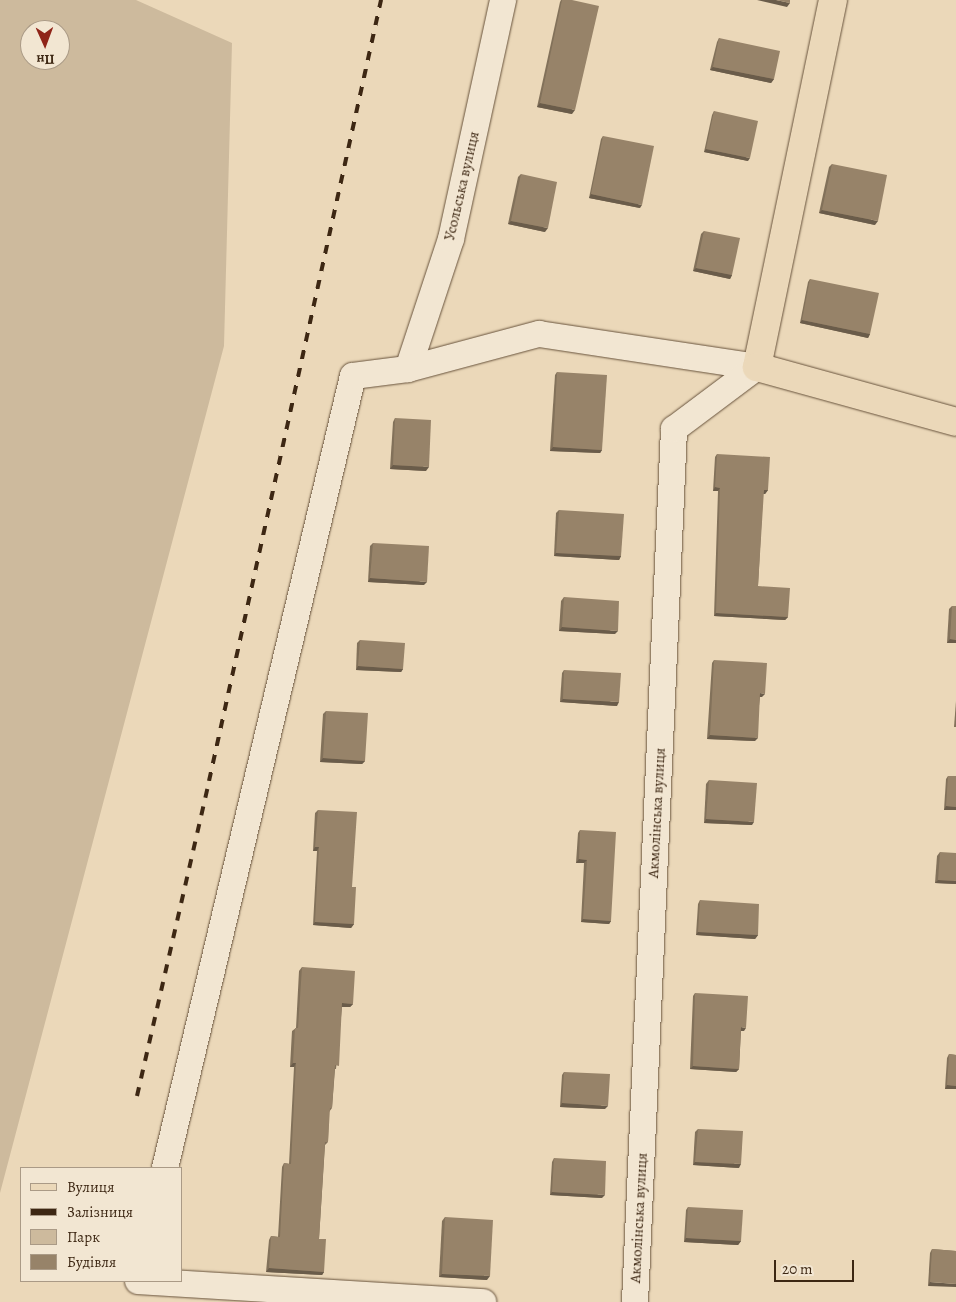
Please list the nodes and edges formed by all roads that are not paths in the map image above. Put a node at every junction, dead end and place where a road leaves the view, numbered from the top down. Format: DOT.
graph roads {
  1 [pos="503,0"];
  2 [pos="833,0"];
  3 [pos="758,367"];
  4 [pos="408,369"];
  5 [pos="956,422"];
  6 [pos="165,1167"];
  7 [pos="154,1282"];
  8 [pos="484,1302"];
  9 [pos="635,1302"];
  1 -- 4 [label="street, Усольська вулиця"];
  2 -- 3 [label="main road"];
  3 -- 4 [label="street"];
  3 -- 5 [label="main road"];
  3 -- 9 [label="street, Акмолiнська вулиця"];
  4 -- 6 [label="street"];
  7 -- 8 [label="street"];
}
